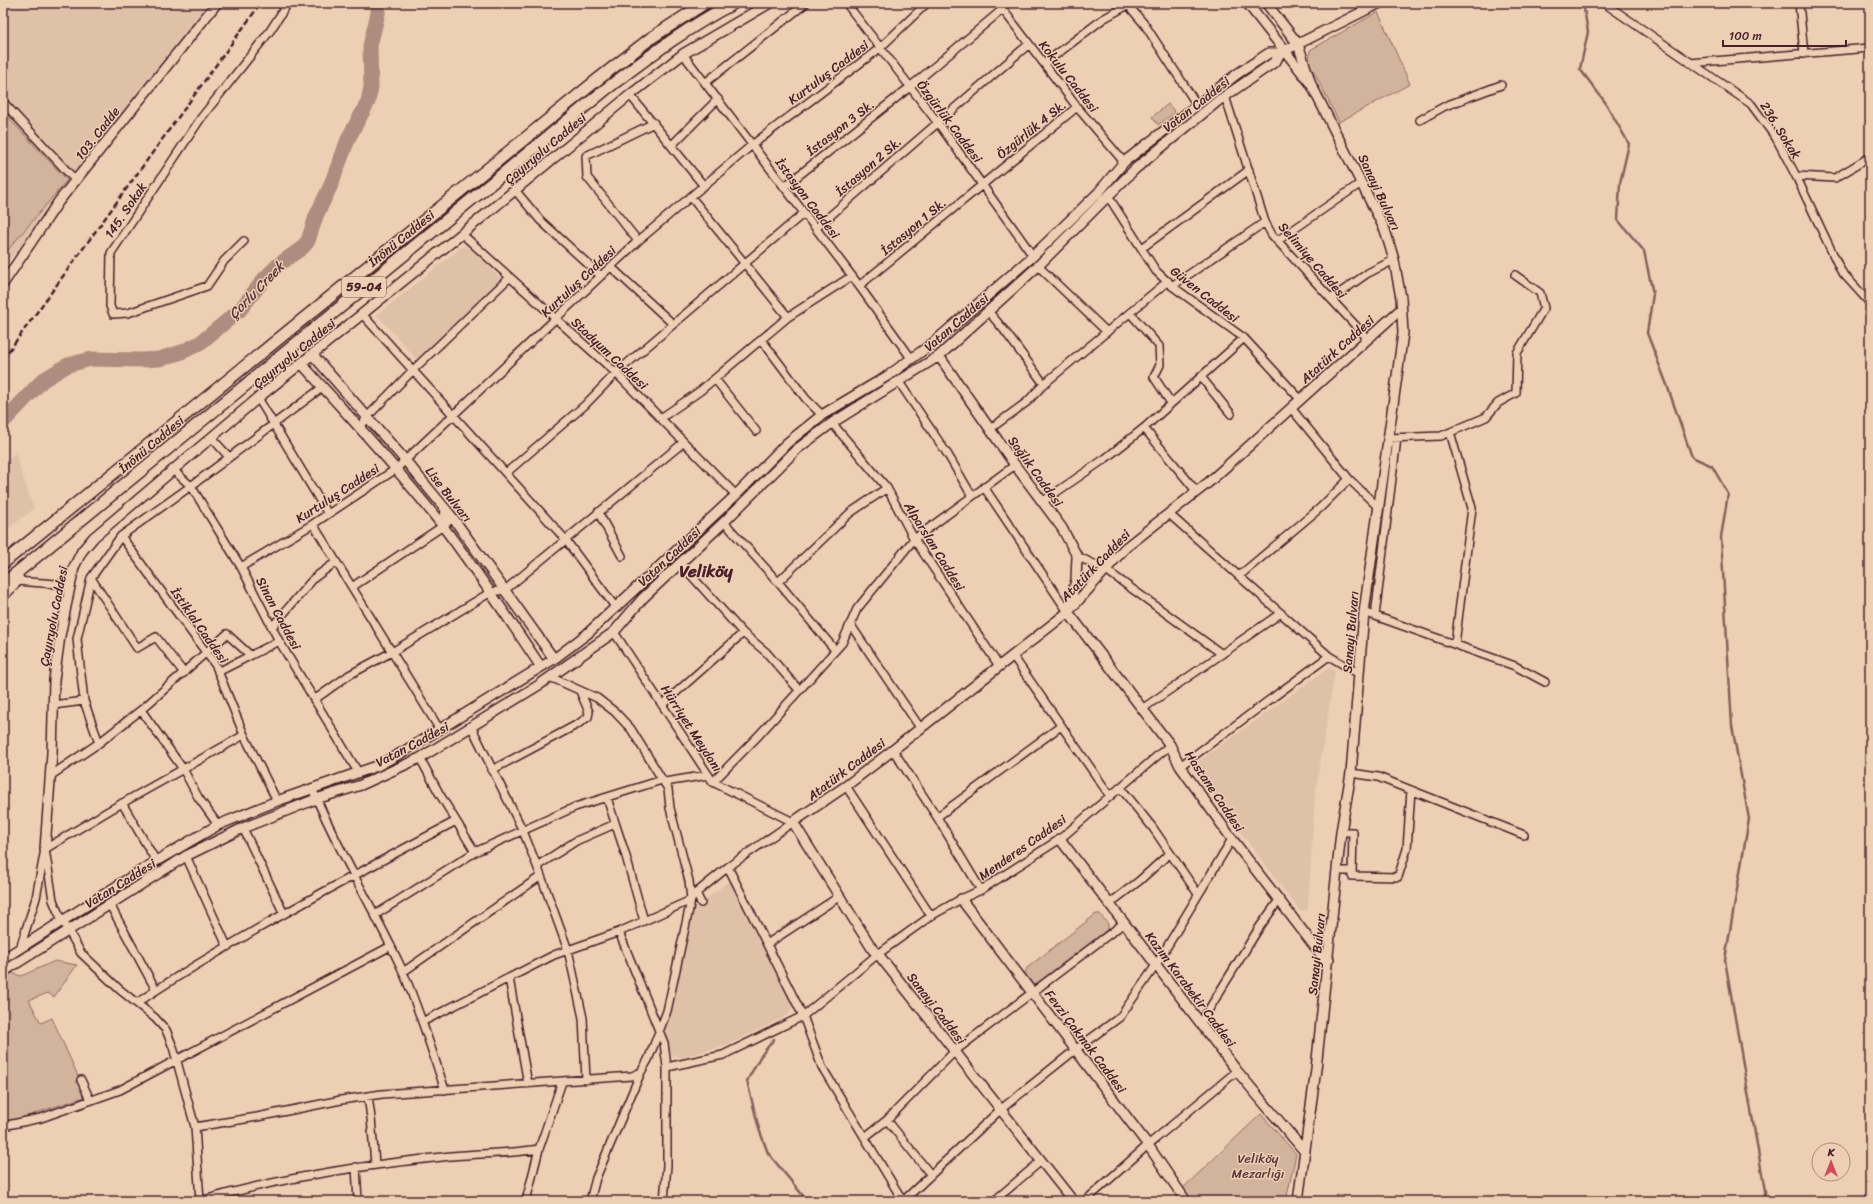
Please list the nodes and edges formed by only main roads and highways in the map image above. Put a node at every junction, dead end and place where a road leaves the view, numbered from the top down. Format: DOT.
graph roads {
  1 [pos="705,3"];
  2 [pos="734,3"];
  3 [pos="42,532"];
  4 [pos="44,550"];
  5 [pos="3,556"];
  6 [pos="3,564"];
  7 [pos="3,584"];
  8 [pos="3,595"];
  1 -- 3 [label="main road, 59-04"];
  2 -- 4 [label="main road, İnönü Caddesi / 59-04"];
  3 -- 5 [label="main road"];
  3 -- 6 [label="main road, 59-04"];
  4 -- 7 [label="main road, İnönü Caddesi / 59-04"];
  4 -- 8 [label="main road"];
}
